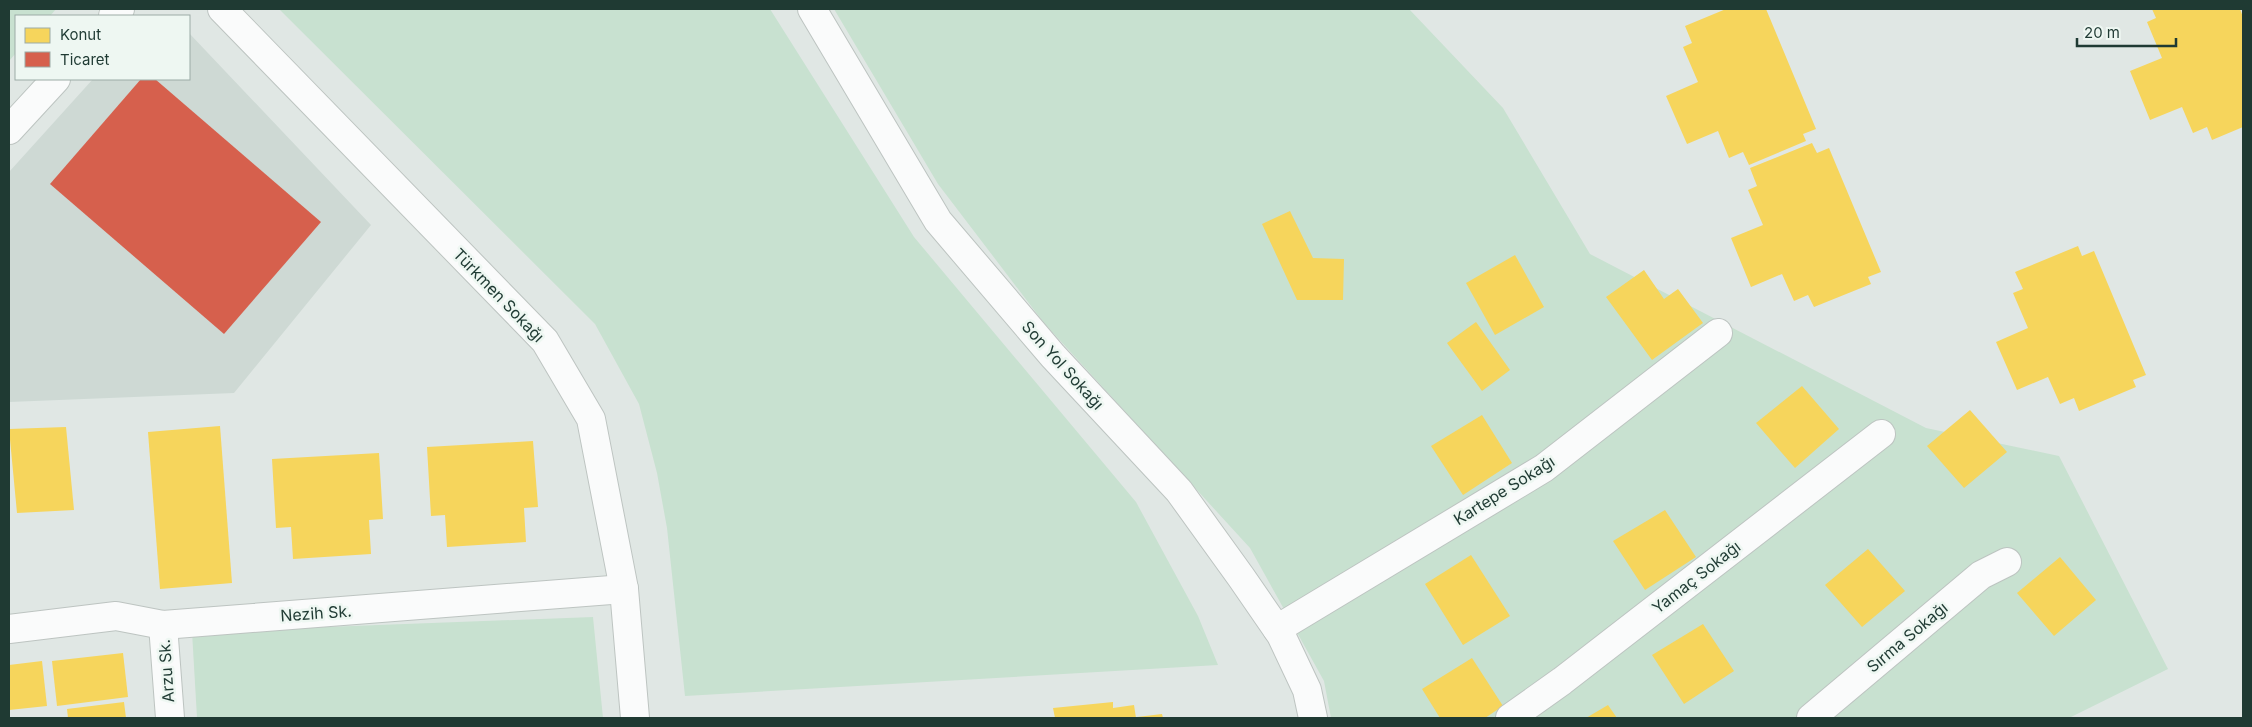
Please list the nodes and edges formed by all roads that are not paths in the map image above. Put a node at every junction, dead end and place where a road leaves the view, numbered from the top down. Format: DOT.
graph roads {
  1 [pos="222,9"];
  2 [pos="812,9"];
  3 [pos="55,80"];
  4 [pos="9,130"];
  5 [pos="1718,332"];
  6 [pos="1881,434"];
  7 [pos="2007,562"];
  8 [pos="624,589"];
  9 [pos="163,625"];
  10 [pos="1277,628"];
  11 [pos="9,629"];
  12 [pos="170,718"];
  13 [pos="634,718"];
  14 [pos="1313,718"];
  15 [pos="1510,718"];
  16 [pos="1811,718"];
  1 -- 8 [label="street, Türkmen Sokağı"];
  2 -- 10 [label="street, Son Yol Sokağı"];
  3 -- 4 [label="street"];
  5 -- 10 [label="street, Kartepe Sokağı"];
  6 -- 15 [label="street, Yamaç Sokağı"];
  7 -- 16 [label="street, Sırma Sokağı"];
  8 -- 9 [label="street, Nezih Sk."];
  8 -- 13 [label="street, Türkmen Sokağı"];
  9 -- 11 [label="street, Nezih Sk."];
  9 -- 12 [label="street, Arzu Sk."];
  10 -- 14 [label="street, Son Yol Sokağı"];
}
